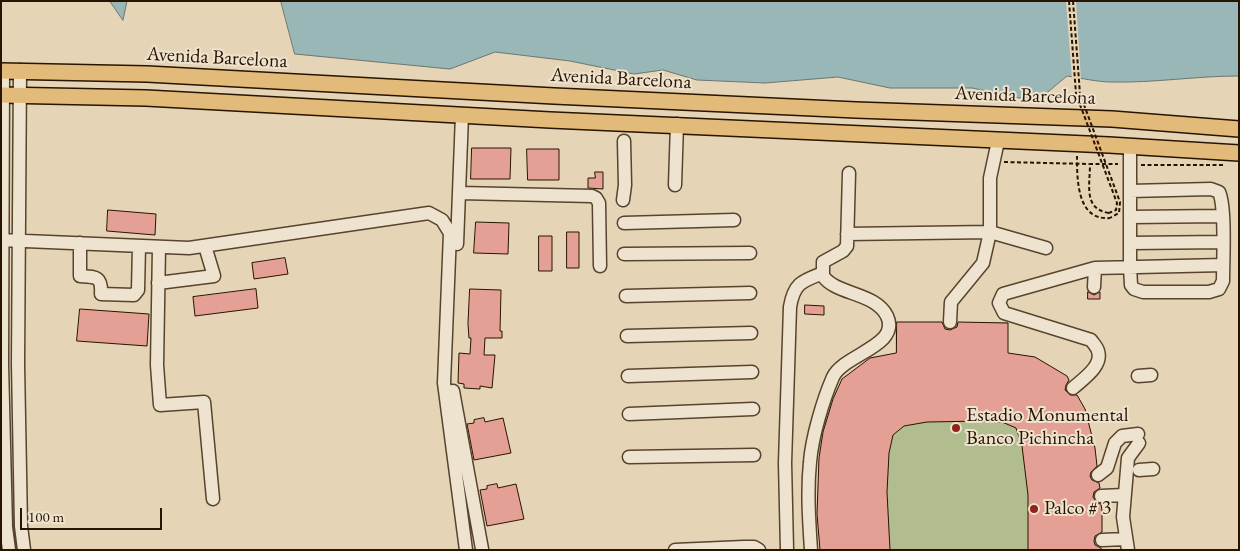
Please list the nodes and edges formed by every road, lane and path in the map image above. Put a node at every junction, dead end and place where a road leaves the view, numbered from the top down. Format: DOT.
graph roads {
  1 [pos="1069,1"];
  2 [pos="1073,1"];
  3 [pos="2,70"];
  4 [pos="20,70"];
  5 [pos="2,95"];
  6 [pos="21,95"];
  7 [pos="554,96"];
  8 [pos="582,97"];
  9 [pos="833,109"];
  10 [pos="856,110"];
  11 [pos="979,114"];
  12 [pos="462,115"];
  13 [pos="1000,115"];
  14 [pos="550,120"];
  15 [pos="1112,120"];
  16 [pos="579,121"];
  17 [pos="1145,122"];
  18 [pos="677,124"];
  19 [pos="1239,129"];
  20 [pos="832,132"];
  21 [pos="852,134"];
  22 [pos="974,139"];
  23 [pos="624,141"];
  24 [pos="998,141"];
  25 [pos="1110,145"];
  26 [pos="1136,147"];
  27 [pos="1237,155"];
  28 [pos="1077,156"];
  29 [pos="1001,162"];
  30 [pos="1077,164"];
  31 [pos="1090,164"];
  32 [pos="1130,164"];
  33 [pos="849,173"];
  34 [pos="675,185"];
  35 [pos="1130,191"];
  36 [pos="460,193"];
  37 [pos="623,200"];
  38 [pos="1222,216"];
  39 [pos="1130,217"];
  40 [pos="734,220"];
  41 [pos="624,223"];
  42 [pos="990,232"];
  43 [pos="848,234"];
  44 [pos="2,240"];
  45 [pos="18,241"];
  46 [pos="1223,242"];
  47 [pos="80,243"];
  48 [pos="1130,243"];
  49 [pos="139,246"];
  50 [pos="205,246"];
  51 [pos="159,247"];
  52 [pos="1046,248"];
  53 [pos="750,253"];
  54 [pos="624,254"];
  55 [pos="1223,265"];
  56 [pos="600,266"];
  57 [pos="1130,266"];
  58 [pos="1094,268"];
  59 [pos="823,273"];
  60 [pos="158,283"];
  61 [pos="1094,287"];
  62 [pos="750,293"];
  63 [pos="626,296"];
  64 [pos="950,322"];
  65 [pos="751,333"];
  66 [pos="627,336"];
  67 [pos="752,372"];
  68 [pos="628,376"];
  69 [pos="1073,388"];
  70 [pos="753,409"];
  71 [pos="629,414"];
  72 [pos="754,455"];
  73 [pos="629,457"];
  74 [pos="1153,469"];
  75 [pos="1139,470"];
  76 [pos="1098,475"];
  77 [pos="1124,495"];
  78 [pos="1101,496"];
  79 [pos="212,499"];
  80 [pos="1102,540"];
  81 [pos="1127,544"];
  82 [pos="482,549"];
  83 [pos="8,550"];
  84 [pos="24,550"];
  85 [pos="466,550"];
  86 [pos="675,550"];
  87 [pos="760,550"];
  88 [pos="787,550"];
  89 [pos="811,550"];
  1 -- 31 [label="path, bridge"];
  2 -- 30 [label="path, bridge"];
  3 -- 4 [label="main road, Avenida Barcelona"];
  3 -- 5 [label="street"];
  4 -- 6 [label="street"];
  4 -- 7 [label="main road, Avenida Barcelona"];
  5 -- 6 [label="main road"];
  5 -- 44 [label="street"];
  6 -- 12 [label="main road"];
  6 -- 45 [label="street"];
  7 -- 8 [label="main road, Avenida Barcelona"];
  7 -- 14 [label="main road"];
  8 -- 9 [label="main road, Avenida Barcelona"];
  8 -- 16 [label="main road"];
  9 -- 10 [label="main road, Avenida Barcelona"];
  9 -- 20 [label="main road"];
  10 -- 11 [label="main road, Avenida Barcelona"];
  10 -- 21 [label="main road"];
  11 -- 13 [label="main road, Avenida Barcelona"];
  11 -- 22 [label="main road"];
  12 -- 14 [label="main road"];
  12 -- 36 [label="street"];
  13 -- 15 [label="main road, Avenida Barcelona"];
  13 -- 24 [label="main road"];
  14 -- 16 [label="main road"];
  15 -- 17 [label="main road, Avenida Barcelona"];
  15 -- 25 [label="main road"];
  16 -- 18 [label="main road"];
  17 -- 19 [label="main road, Avenida Barcelona"];
  17 -- 26 [label="main road"];
  18 -- 20 [label="main road"];
  18 -- 34 [label="street"];
  20 -- 21 [label="main road"];
  21 -- 22 [label="main road"];
  22 -- 24 [label="main road"];
  23 -- 37 [label="street"];
  24 -- 25 [label="main road"];
  24 -- 42 [label="street"];
  25 -- 26 [label="main road"];
  26 -- 27 [label="main road"];
  26 -- 32 [label="street"];
  27 -- 32 [label="path"];
  28 -- 30 [label="path"];
  29 -- 30 [label="path"];
  30 -- 31 [label="path"];
  31 -- 32 [label="path"];
  32 -- 35 [label="street"];
  33 -- 43 [label="street"];
  35 -- 38 [label="street"];
  35 -- 39 [label="street"];
  36 -- 56 [label="street"];
  36 -- 82 [label="street"];
  38 -- 39 [label="street"];
  38 -- 46 [label="street"];
  39 -- 48 [label="street"];
  40 -- 41 [label="street"];
  42 -- 43 [label="street"];
  42 -- 52 [label="street"];
  42 -- 64 [label="street"];
  43 -- 59 [label="street"];
  44 -- 45 [label="street"];
  44 -- 83 [label="street"];
  45 -- 47 [label="street"];
  45 -- 84 [label="street"];
  46 -- 48 [label="street"];
  46 -- 55 [label="street"];
  47 -- 49 [label="street"];
  47 -- 49 [label="street"];
  48 -- 57 [label="street"];
  49 -- 51 [label="street"];
  50 -- 51 [label="street"];
  50 -- 60 [label="street"];
  50 -- 85 [label="street"];
  51 -- 60 [label="street"];
  53 -- 54 [label="street"];
  55 -- 57 [label="street"];
  55 -- 57 [label="street"];
  57 -- 58 [label="street"];
  58 -- 61 [label="street"];
  58 -- 69 [label="street"];
  59 -- 88 [label="street"];
  59 -- 89 [label="street"];
  60 -- 79 [label="street"];
  62 -- 63 [label="street"];
  65 -- 66 [label="street"];
  67 -- 68 [label="street"];
  70 -- 71 [label="street"];
  72 -- 73 [label="street"];
  74 -- 75 [label="street"];
  76 -- 77 [label="street"];
  77 -- 78 [label="street"];
  77 -- 81 [label="street"];
  80 -- 81 [label="street"];
  86 -- 87 [label="street"];
}
